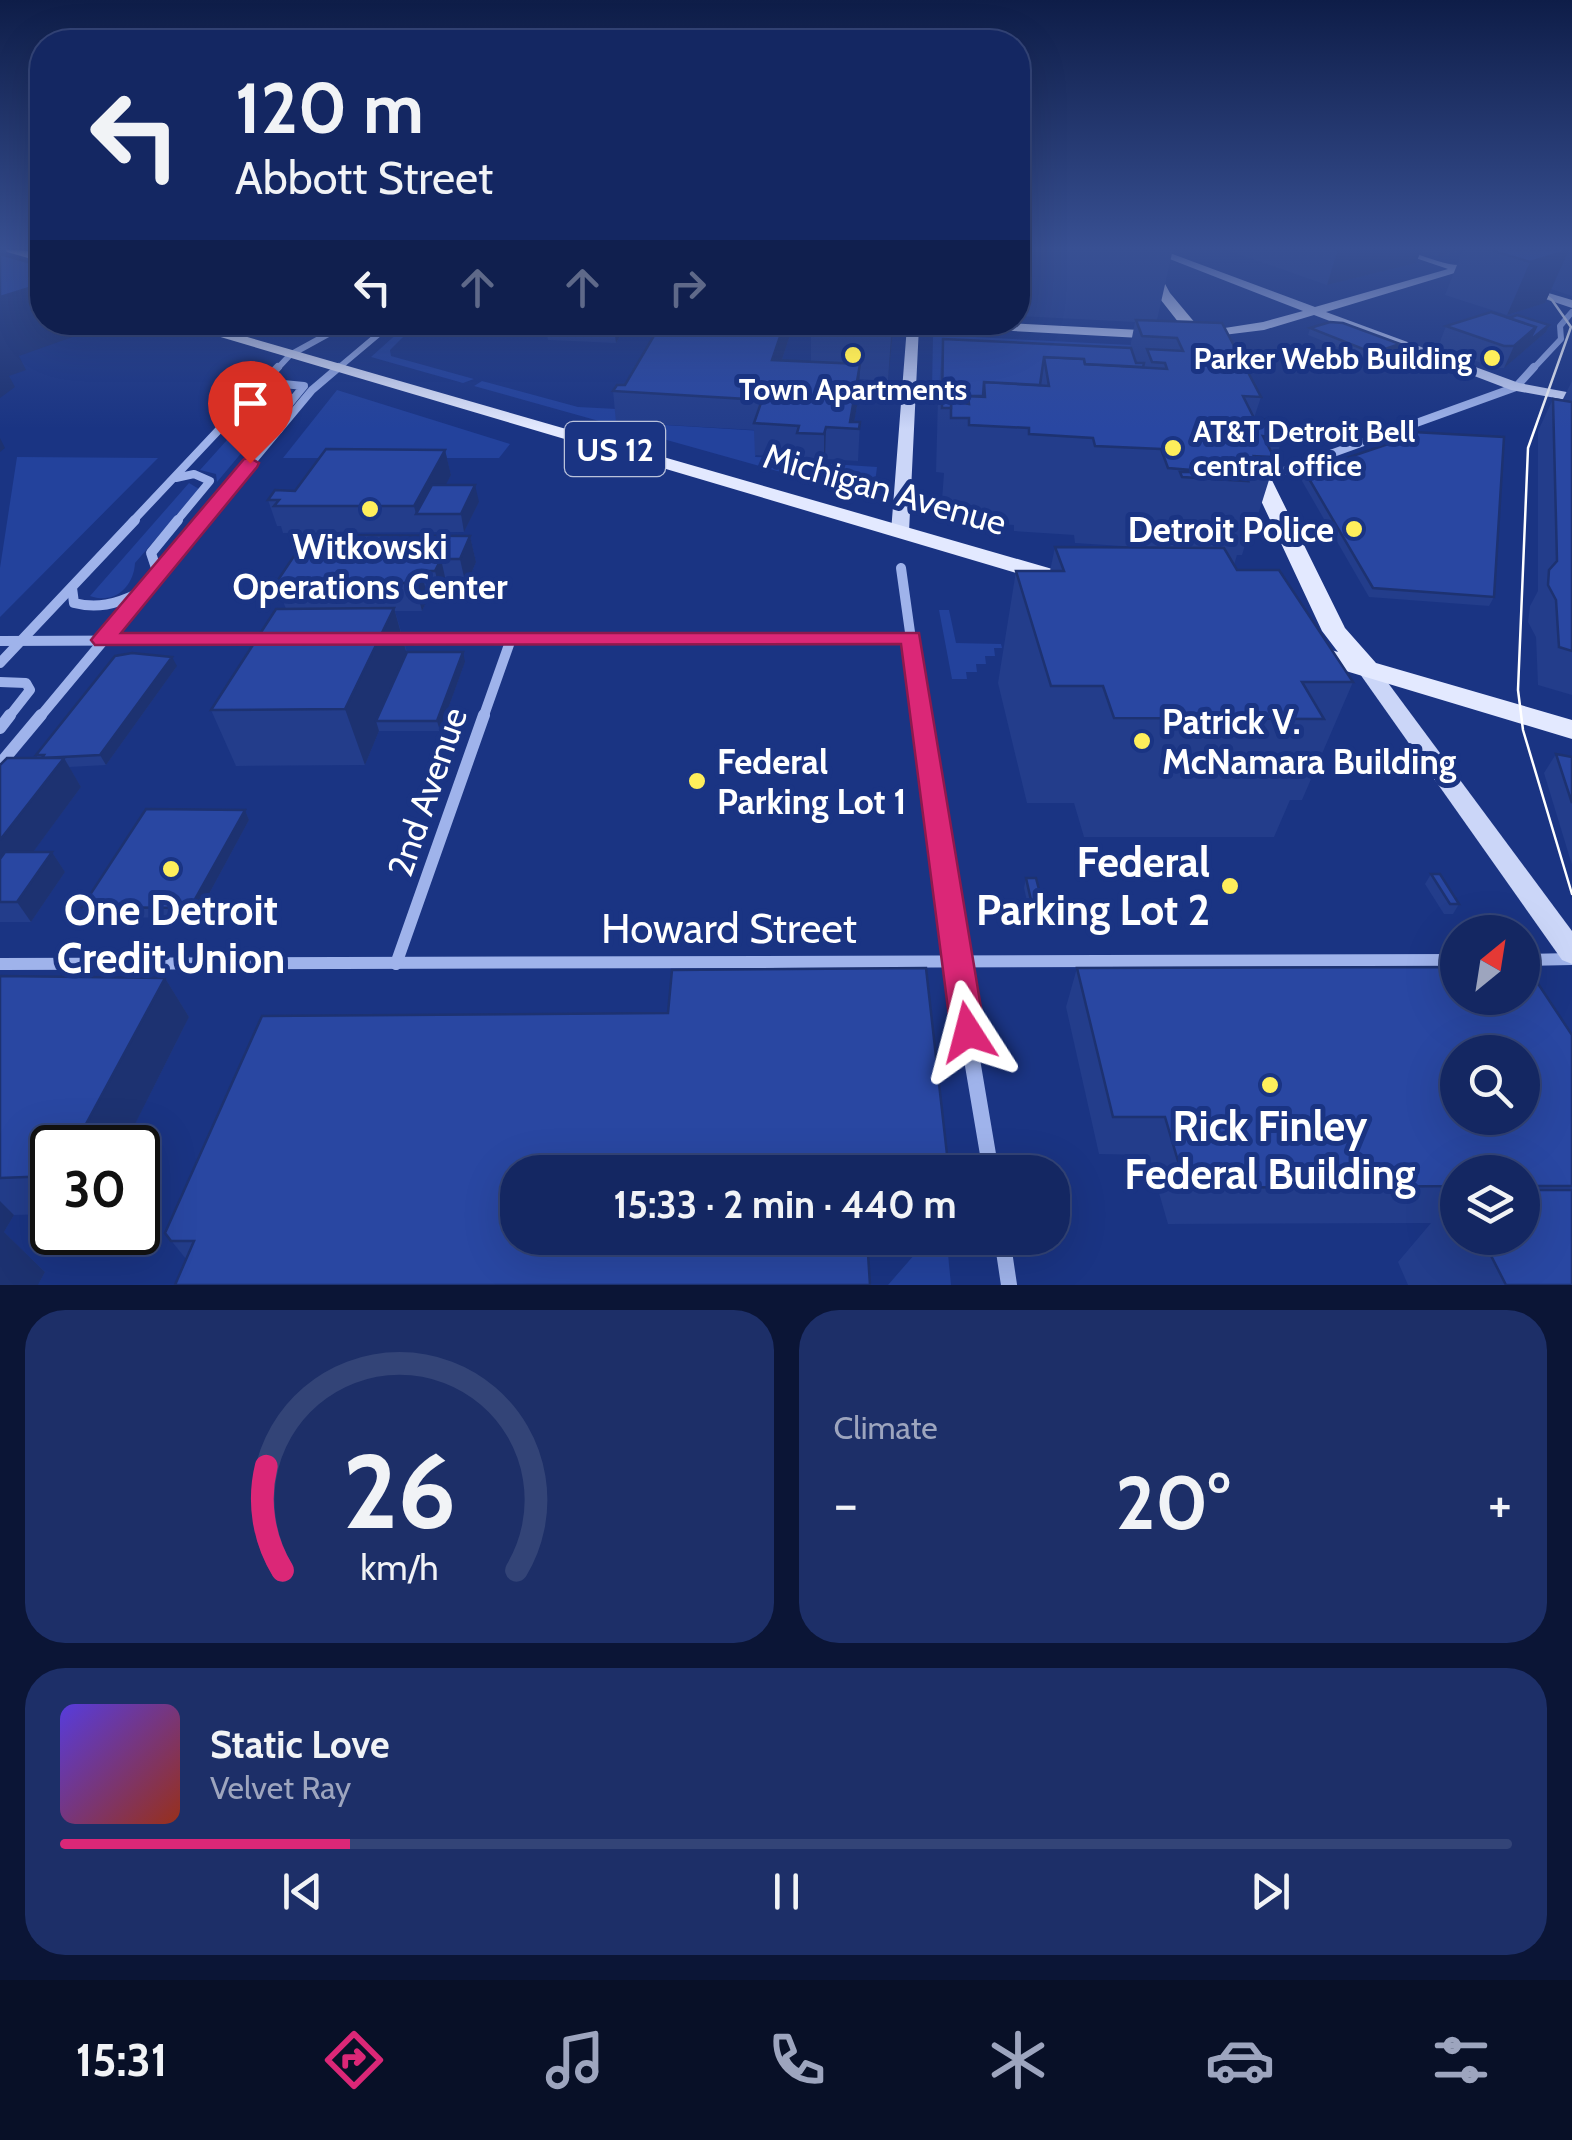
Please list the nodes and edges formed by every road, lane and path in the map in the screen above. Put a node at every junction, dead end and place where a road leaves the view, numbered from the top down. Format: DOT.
graph roads {
  1 [pos="1176,309"];
  2 [pos="1309,309"];
  3 [pos="1316,309"];
  4 [pos="1312,310"];
  5 [pos="1572,312"];
  6 [pos="1030,328"];
  7 [pos="221,335"];
  8 [pos="326,335"];
  9 [pos="378,335"];
  10 [pos="912,335"];
  11 [pos="1198,336"];
  12 [pos="290,355"];
  13 [pos="338,369"];
  14 [pos="1212,374"];
  15 [pos="1516,386"];
  16 [pos="252,396"];
  17 [pos="1572,397"];
  18 [pos="279,429"];
  19 [pos="1243,440"];
  20 [pos="1260,479"];
  21 [pos="172,480"];
  22 [pos="900,532"];
  23 [pos="901,568"];
  24 [pos="158,574"];
  25 [pos="72,586"];
  26 [pos="1083,586"];
  27 [pos="146,588"];
  28 [pos="912,638"];
  29 [pos="383,639"];
  30 [pos="511,639"];
  31 [pos="103,640"];
  32 [pos="274,640"];
  33 [pos="1273,640"];
  34 [pos="0,641"];
  35 [pos="20,641"];
  36 [pos="0,663"];
  37 [pos="1367,669"];
  38 [pos="0,682"];
  39 [pos="0,728"];
  40 [pos="1572,730"];
  41 [pos="0,764"];
  42 [pos="1572,956"];
  43 [pos="1540,959"];
  44 [pos="1440,961"];
  45 [pos="956,962"];
  46 [pos="0,964"];
  47 [pos="396,964"];
  48 [pos="988,1155"];
  49 [pos="1005,1255"];
  50 [pos="1009,1285"];
  1 -- 11 [label="main road"];
  2 -- 4 [label="street"];
  3 -- 4 [label="street"];
  4 -- 11 [label="street"];
  4 -- 15 [label="street"];
  5 -- 15 [label="street"];
  6 -- 11 [label="street"];
  7 -- 12 [label="main road, Michigan Avenue / US 12"];
  8 -- 12 [label="street"];
  9 -- 13 [label="street"];
  10 -- 22 [label="street"];
  11 -- 14 [label="main road"];
  12 -- 13 [label="main road, Michigan Avenue / US 12"];
  12 -- 16 [label="street"];
  13 -- 18 [label="street"];
  13 -- 22 [label="main road, Michigan Avenue / US 12"];
  15 -- 17 [label="street"];
  15 -- 20 [label="street"];
  16 -- 18 [label="street"];
  16 -- 21 [label="street"];
  18 -- 24 [label="street"];
  19 -- 20 [label="main road"];
  20 -- 37 [label="main road"];
  21 -- 24 [label="street"];
  21 -- 25 [label="street"];
  22 -- 26 [label="main road, Michigan Avenue / US 12"];
  23 -- 28 [label="street"];
  24 -- 27 [label="street"];
  25 -- 27 [label="street"];
  25 -- 35 [label="street"];
  27 -- 31 [label="street"];
  28 -- 30 [label="street"];
  28 -- 45 [label="street"];
  29 -- 30 [label="street"];
  30 -- 47 [label="street, 2nd Avenue"];
  31 -- 32 [label="street"];
  31 -- 35 [label="street"];
  31 -- 41 [label="street"];
  33 -- 37 [label="main road"];
  34 -- 35 [label="street"];
  35 -- 36 [label="street"];
  37 -- 40 [label="main road"];
  37 -- 42 [label="street"];
  38 -- 39 [label="street"];
  42 -- 43 [label="street"];
  44 -- 45 [label="street, Howard Street"];
  45 -- 47 [label="street, Howard Street"];
  45 -- 48 [label="street"];
  46 -- 47 [label="street, Howard Street"];
  49 -- 50 [label="street"];
}
